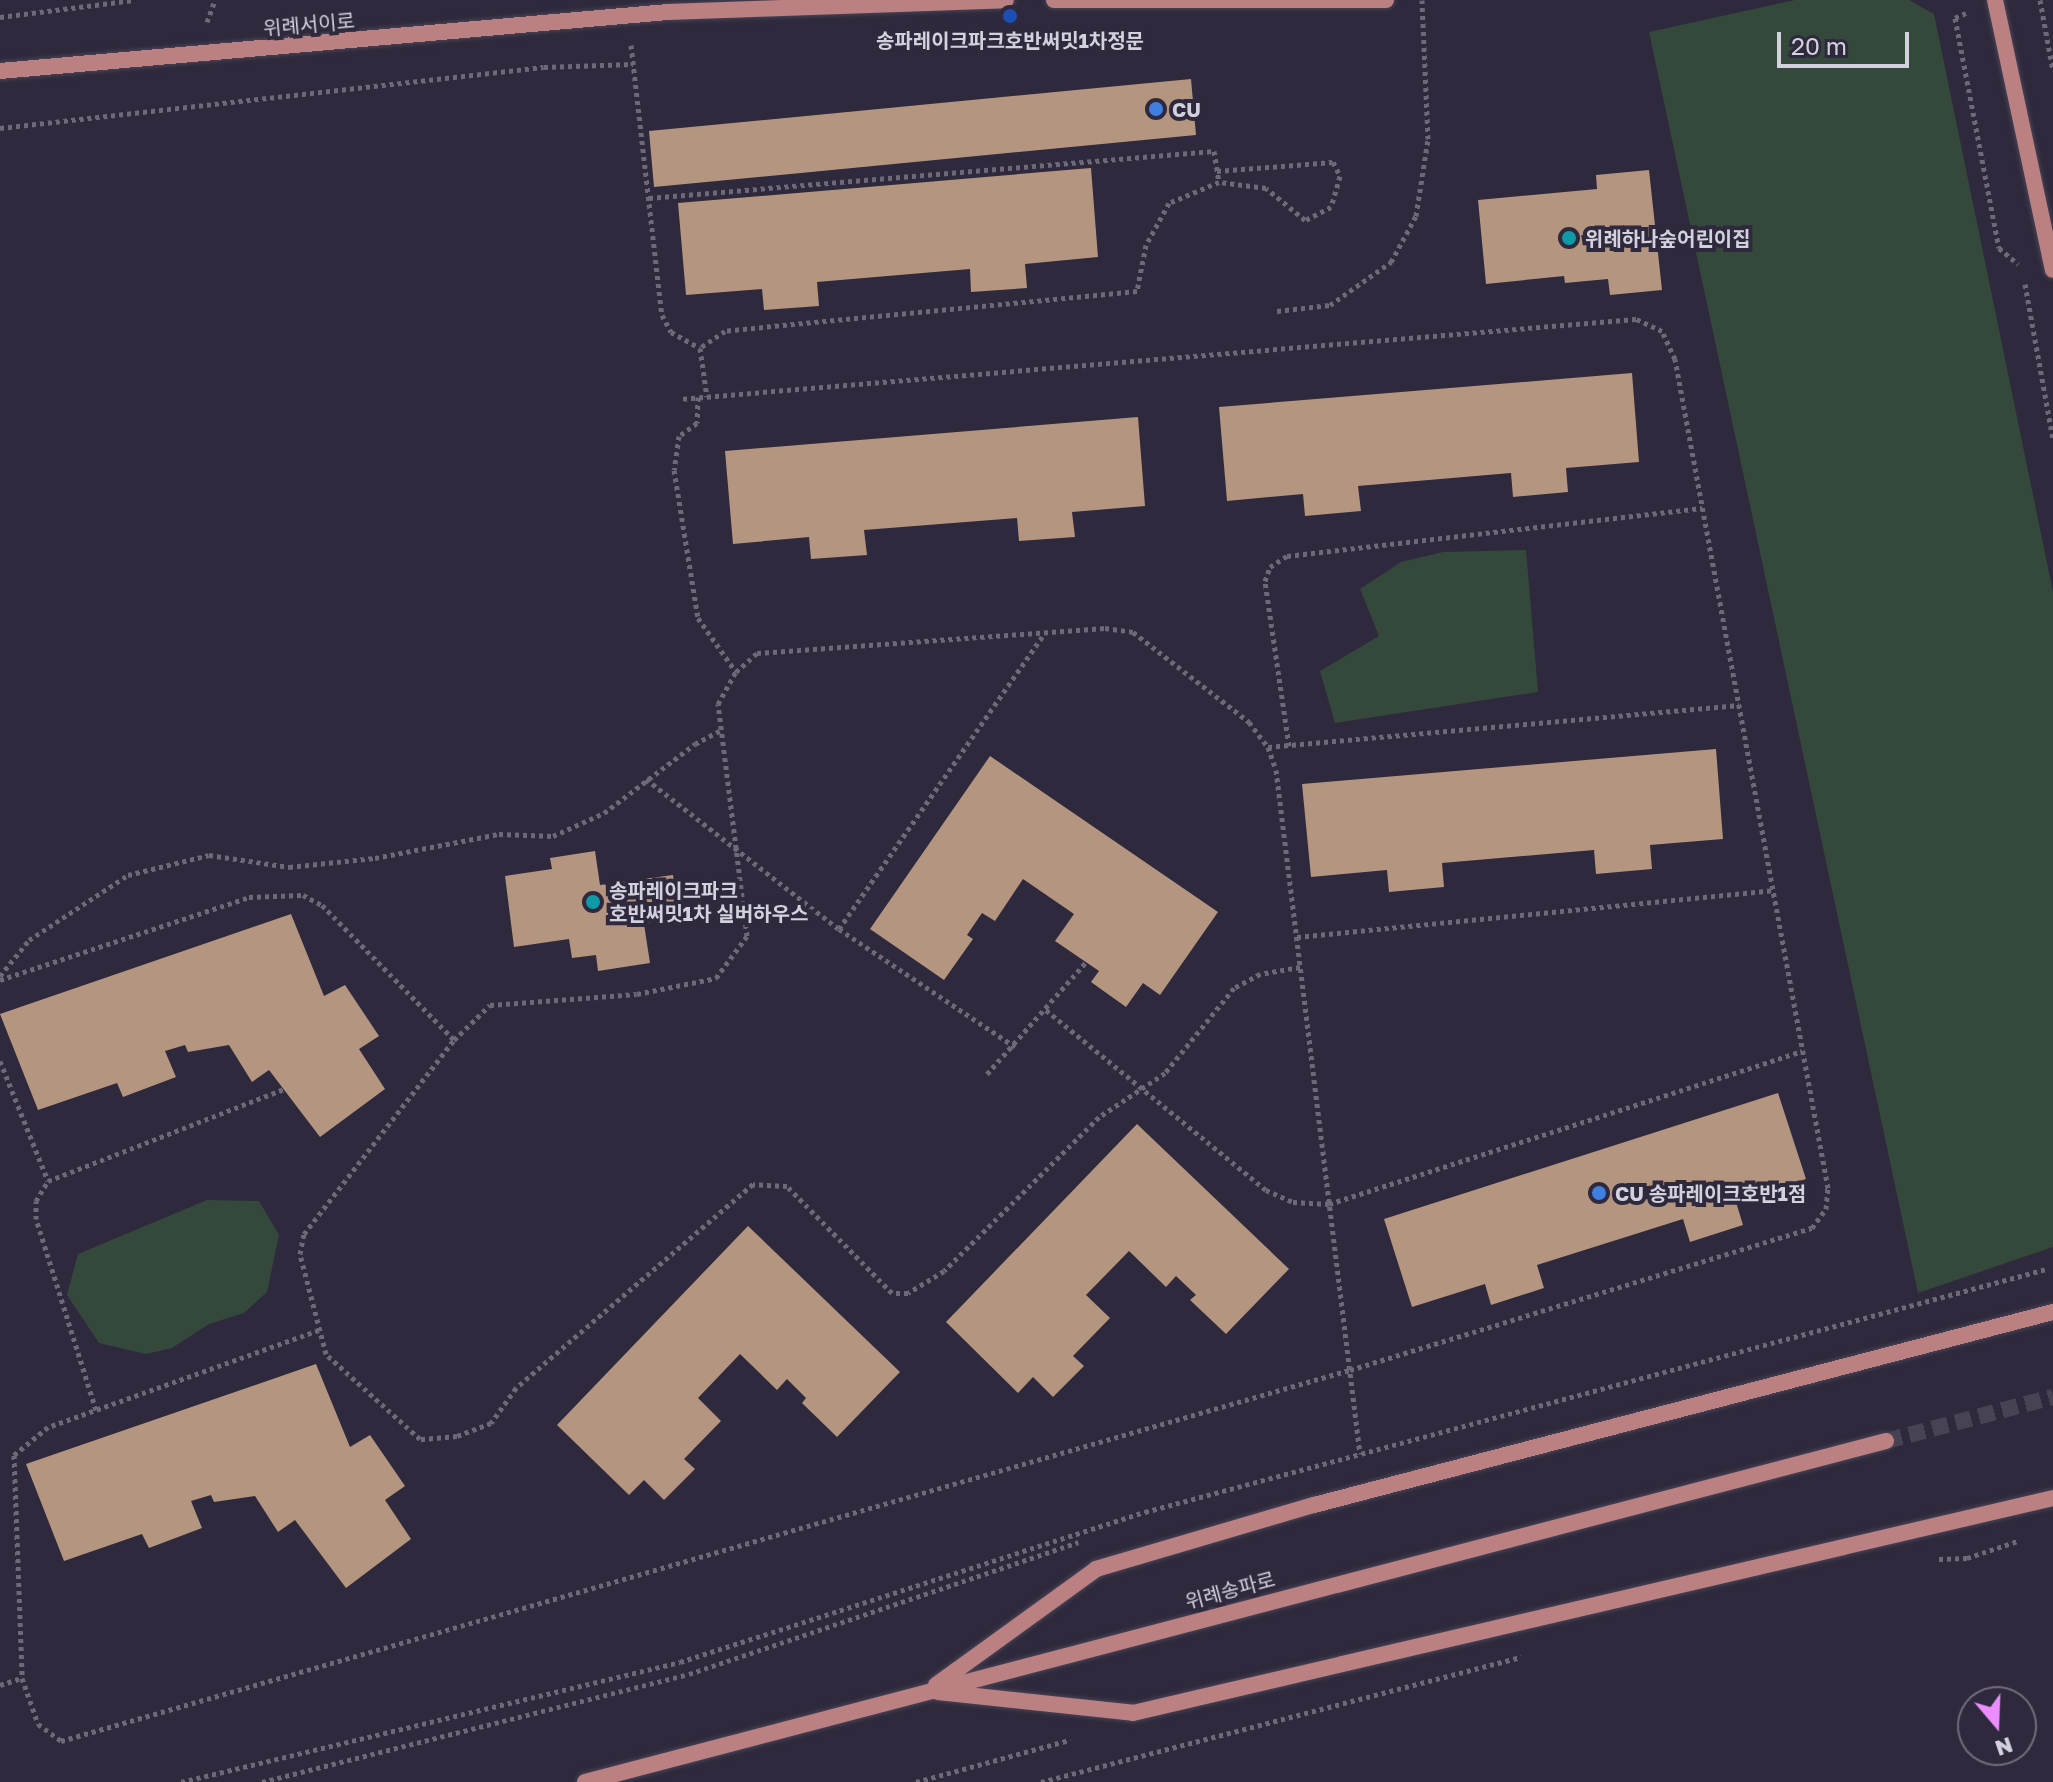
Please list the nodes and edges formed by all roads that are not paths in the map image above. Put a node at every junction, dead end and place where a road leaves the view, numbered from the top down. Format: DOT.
graph roads {
  1 [pos="1006,0"];
  2 [pos="1054,0"];
  3 [pos="1386,0"];
  4 [pos="1995,0"];
  5 [pos="0,71"];
  6 [pos="2053,270"];
  7 [pos="2053,1312"];
  8 [pos="1886,1441"];
  9 [pos="2053,1498"];
  10 [pos="928,1691"];
  11 [pos="585,1782"];
  1 -- 5 [label="main road, 위례서이로"];
  2 -- 3 [label="main road"];
  4 -- 6 [label="main road"];
  7 -- 10 [label="main road"];
  8 -- 10 [label="main road, 위례송파로"];
  9 -- 10 [label="main road"];
  10 -- 11 [label="main road, 위례송파로"];
}
